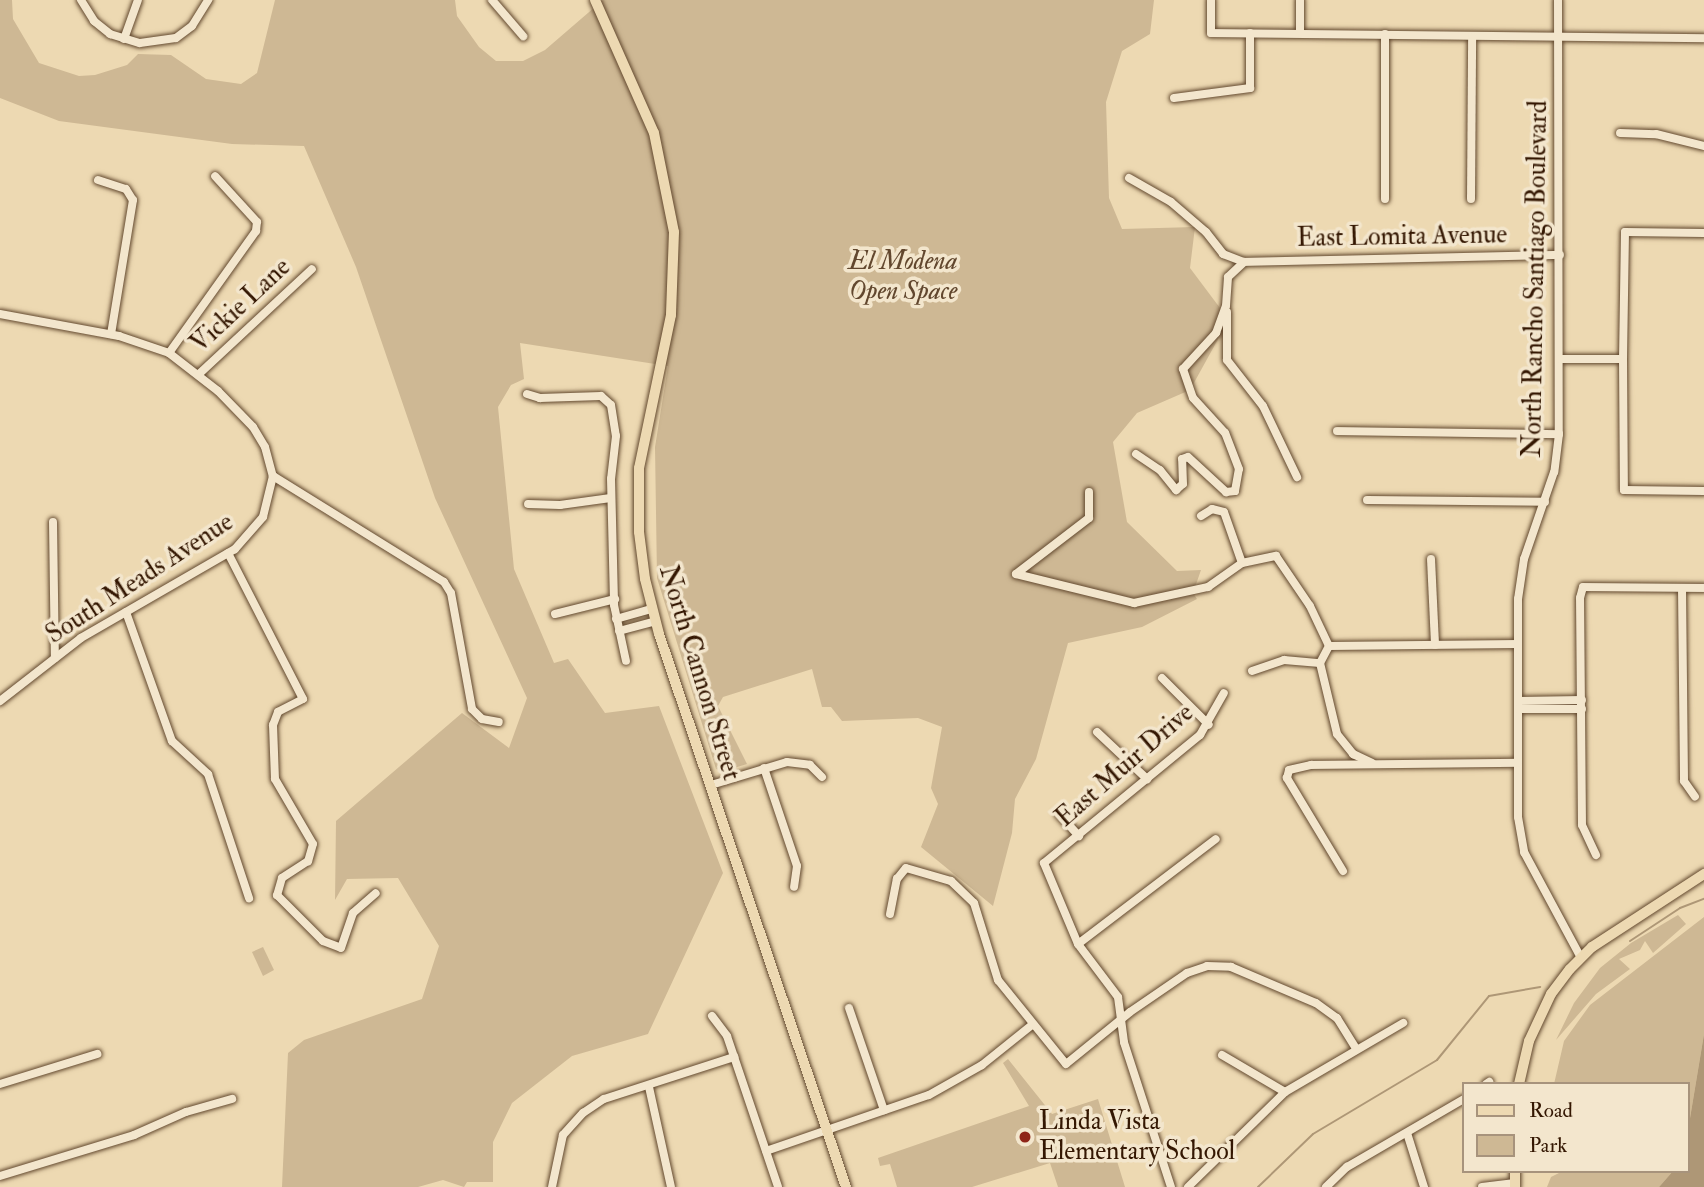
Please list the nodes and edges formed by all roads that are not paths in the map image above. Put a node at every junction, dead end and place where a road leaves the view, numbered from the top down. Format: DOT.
graph roads {
  1 [pos="81,0"];
  2 [pos="138,0"];
  3 [pos="208,0"];
  4 [pos="492,0"];
  5 [pos="595,0"];
  6 [pos="1211,0"];
  7 [pos="1300,0"];
  8 [pos="1558,0"];
  9 [pos="1250,33"];
  10 [pos="1300,33"];
  11 [pos="1385,34"];
  12 [pos="523,36"];
  13 [pos="1472,37"];
  14 [pos="1559,38"];
  15 [pos="1704,38"];
  16 [pos="124,39"];
  17 [pos="1174,98"];
  18 [pos="1620,133"];
  19 [pos="1704,146"];
  20 [pos="215,176"];
  21 [pos="1129,178"];
  22 [pos="98,180"];
  23 [pos="1385,199"];
  24 [pos="1471,199"];
  25 [pos="1704,233"];
  26 [pos="1560,254"];
  27 [pos="1244,262"];
  28 [pos="312,269"];
  29 [pos="1226,306"];
  30 [pos="0,314"];
  31 [pos="111,334"];
  32 [pos="169,353"];
  33 [pos="1560,359"];
  34 [pos="1623,359"];
  35 [pos="198,374"];
  36 [pos="527,394"];
  37 [pos="1337,431"];
  38 [pos="1559,433"];
  39 [pos="1136,454"];
  40 [pos="273,476"];
  41 [pos="1297,477"];
  42 [pos="1704,491"];
  43 [pos="1089,492"];
  44 [pos="611,498"];
  45 [pos="1367,499"];
  46 [pos="1545,502"];
  47 [pos="528,504"];
  48 [pos="1201,516"];
  49 [pos="53,522"];
  50 [pos="228,553"];
  51 [pos="1431,559"];
  52 [pos="1242,563"];
  53 [pos="1682,588"];
  54 [pos="1704,588"];
  55 [pos="615,599"];
  56 [pos="652,609"];
  57 [pos="126,612"];
  58 [pos="555,614"];
  59 [pos="616,619"];
  60 [pos="656,621"];
  61 [pos="619,631"];
  62 [pos="1518,644"];
  63 [pos="1435,645"];
  64 [pos="1329,646"];
  65 [pos="55,658"];
  66 [pos="626,661"];
  67 [pos="1320,663"];
  68 [pos="1252,671"];
  69 [pos="1162,678"];
  70 [pos="1224,693"];
  71 [pos="0,701"];
  72 [pos="1518,705"];
  73 [pos="1582,705"];
  74 [pos="499,722"];
  75 [pos="1209,725"];
  76 [pos="1097,732"];
  77 [pos="1518,763"];
  78 [pos="1375,764"];
  79 [pos="764,768"];
  80 [pos="822,777"];
  81 [pos="1147,779"];
  82 [pos="711,785"];
  83 [pos="1695,797"];
  84 [pos="1059,814"];
  85 [pos="1079,836"];
  86 [pos="1216,839"];
  87 [pos="1596,855"];
  88 [pos="1343,871"];
  89 [pos="1704,874"];
  90 [pos="794,887"];
  91 [pos="376,893"];
  92 [pos="249,898"];
  93 [pos="890,914"];
  94 [pos="1078,944"];
  95 [pos="1581,958"];
  96 [pos="849,1008"];
  97 [pos="712,1016"];
  98 [pos="1121,1018"];
  99 [pos="1403,1023"];
  100 [pos="1033,1024"];
  101 [pos="1356,1048"];
  102 [pos="97,1054"];
  103 [pos="1222,1055"];
  104 [pos="734,1057"];
  105 [pos="1519,1082"];
  106 [pos="0,1084"];
  107 [pos="649,1087"];
  108 [pos="1285,1092"];
  109 [pos="232,1099"];
  110 [pos="1462,1100"];
  111 [pos="884,1110"];
  112 [pos="827,1130"];
  113 [pos="1407,1133"];
  114 [pos="766,1151"];
  115 [pos="0,1176"];
  116 [pos="1331,1185"];
  117 [pos="1515,1185"];
  118 [pos="551,1187"];
  119 [pos="671,1187"];
  120 [pos="778,1187"];
  121 [pos="846,1187"];
  122 [pos="1171,1187"];
  123 [pos="1188,1187"];
  124 [pos="1423,1187"];
  125 [pos="1482,1187"];
  1 -- 16 [label="street"];
  2 -- 16 [label="street"];
  3 -- 16 [label="street"];
  4 -- 12 [label="street"];
  5 -- 56 [label="main road, North Cannon Street"];
  6 -- 9 [label="street"];
  7 -- 10 [label="street"];
  8 -- 14 [label="street, North Rancho Santiago Boulevard"];
  9 -- 10 [label="street"];
  9 -- 17 [label="street"];
  10 -- 11 [label="street"];
  11 -- 13 [label="street"];
  11 -- 23 [label="street"];
  13 -- 14 [label="street"];
  13 -- 24 [label="street"];
  14 -- 15 [label="street"];
  14 -- 26 [label="street, North Rancho Santiago Boulevard"];
  18 -- 19 [label="street"];
  20 -- 32 [label="street"];
  21 -- 27 [label="street"];
  22 -- 31 [label="street"];
  25 -- 34 [label="street"];
  26 -- 27 [label="street, East Lomita Avenue"];
  26 -- 33 [label="street, North Rancho Santiago Boulevard"];
  27 -- 29 [label="street"];
  28 -- 35 [label="street, Vickie Lane"];
  29 -- 39 [label="street"];
  29 -- 41 [label="street"];
  30 -- 31 [label="street"];
  31 -- 32 [label="street"];
  32 -- 35 [label="street"];
  33 -- 34 [label="street"];
  33 -- 38 [label="street, North Rancho Santiago Boulevard"];
  34 -- 42 [label="street"];
  35 -- 40 [label="street"];
  36 -- 44 [label="street"];
  37 -- 38 [label="street"];
  38 -- 46 [label="street, North Rancho Santiago Boulevard"];
  40 -- 50 [label="street, South Meads Avenue"];
  40 -- 74 [label="street"];
  43 -- 52 [label="street"];
  44 -- 47 [label="street"];
  44 -- 55 [label="street"];
  45 -- 46 [label="street"];
  46 -- 62 [label="street, North Rancho Santiago Boulevard"];
  48 -- 52 [label="street"];
  49 -- 65 [label="street"];
  50 -- 57 [label="street, South Meads Avenue"];
  50 -- 91 [label="street"];
  51 -- 63 [label="street"];
  52 -- 64 [label="street"];
  53 -- 54 [label="street"];
  53 -- 73 [label="street"];
  53 -- 83 [label="street"];
  55 -- 58 [label="street"];
  55 -- 59 [label="street"];
  56 -- 59 [label="street"];
  56 -- 60 [label="main road, North Cannon Street"];
  57 -- 65 [label="street, South Meads Avenue"];
  57 -- 92 [label="street"];
  59 -- 61 [label="street"];
  60 -- 61 [label="street"];
  60 -- 82 [label="main road, North Cannon Street"];
  61 -- 66 [label="street"];
  62 -- 63 [label="street"];
  62 -- 72 [label="street, North Rancho Santiago Boulevard"];
  63 -- 64 [label="street"];
  64 -- 67 [label="street"];
  65 -- 71 [label="street, South Meads Avenue"];
  67 -- 68 [label="street"];
  67 -- 78 [label="street"];
  69 -- 75 [label="street"];
  70 -- 75 [label="street, East Muir Drive"];
  72 -- 73 [label="street"];
  72 -- 77 [label="street, North Rancho Santiago Boulevard"];
  73 -- 87 [label="street"];
  75 -- 81 [label="street, East Muir Drive"];
  76 -- 81 [label="street"];
  77 -- 78 [label="street"];
  77 -- 95 [label="street, North Rancho Santiago Boulevard"];
  78 -- 88 [label="street"];
  79 -- 80 [label="street"];
  79 -- 82 [label="street"];
  79 -- 90 [label="street"];
  81 -- 85 [label="street, East Muir Drive"];
  82 -- 112 [label="main road, North Cannon Street"];
  84 -- 85 [label="street"];
  85 -- 94 [label="street, East Muir Drive"];
  86 -- 94 [label="street"];
  89 -- 95 [label="main road"];
  93 -- 100 [label="street"];
  94 -- 98 [label="street"];
  95 -- 105 [label="main road"];
  96 -- 111 [label="street"];
  97 -- 104 [label="street"];
  98 -- 100 [label="street"];
  98 -- 101 [label="street"];
  98 -- 122 [label="street"];
  99 -- 101 [label="street"];
  100 -- 111 [label="street"];
  101 -- 108 [label="street"];
  102 -- 106 [label="street"];
  103 -- 108 [label="street"];
  104 -- 107 [label="street"];
  104 -- 114 [label="street"];
  107 -- 118 [label="street"];
  107 -- 119 [label="street"];
  108 -- 123 [label="street"];
  109 -- 115 [label="street"];
  110 -- 113 [label="street"];
  111 -- 112 [label="street"];
  112 -- 114 [label="street"];
  112 -- 121 [label="main road, North Cannon Street"];
  113 -- 116 [label="street"];
  113 -- 124 [label="street"];
  114 -- 120 [label="street"];
  117 -- 125 [label="street"];
}
